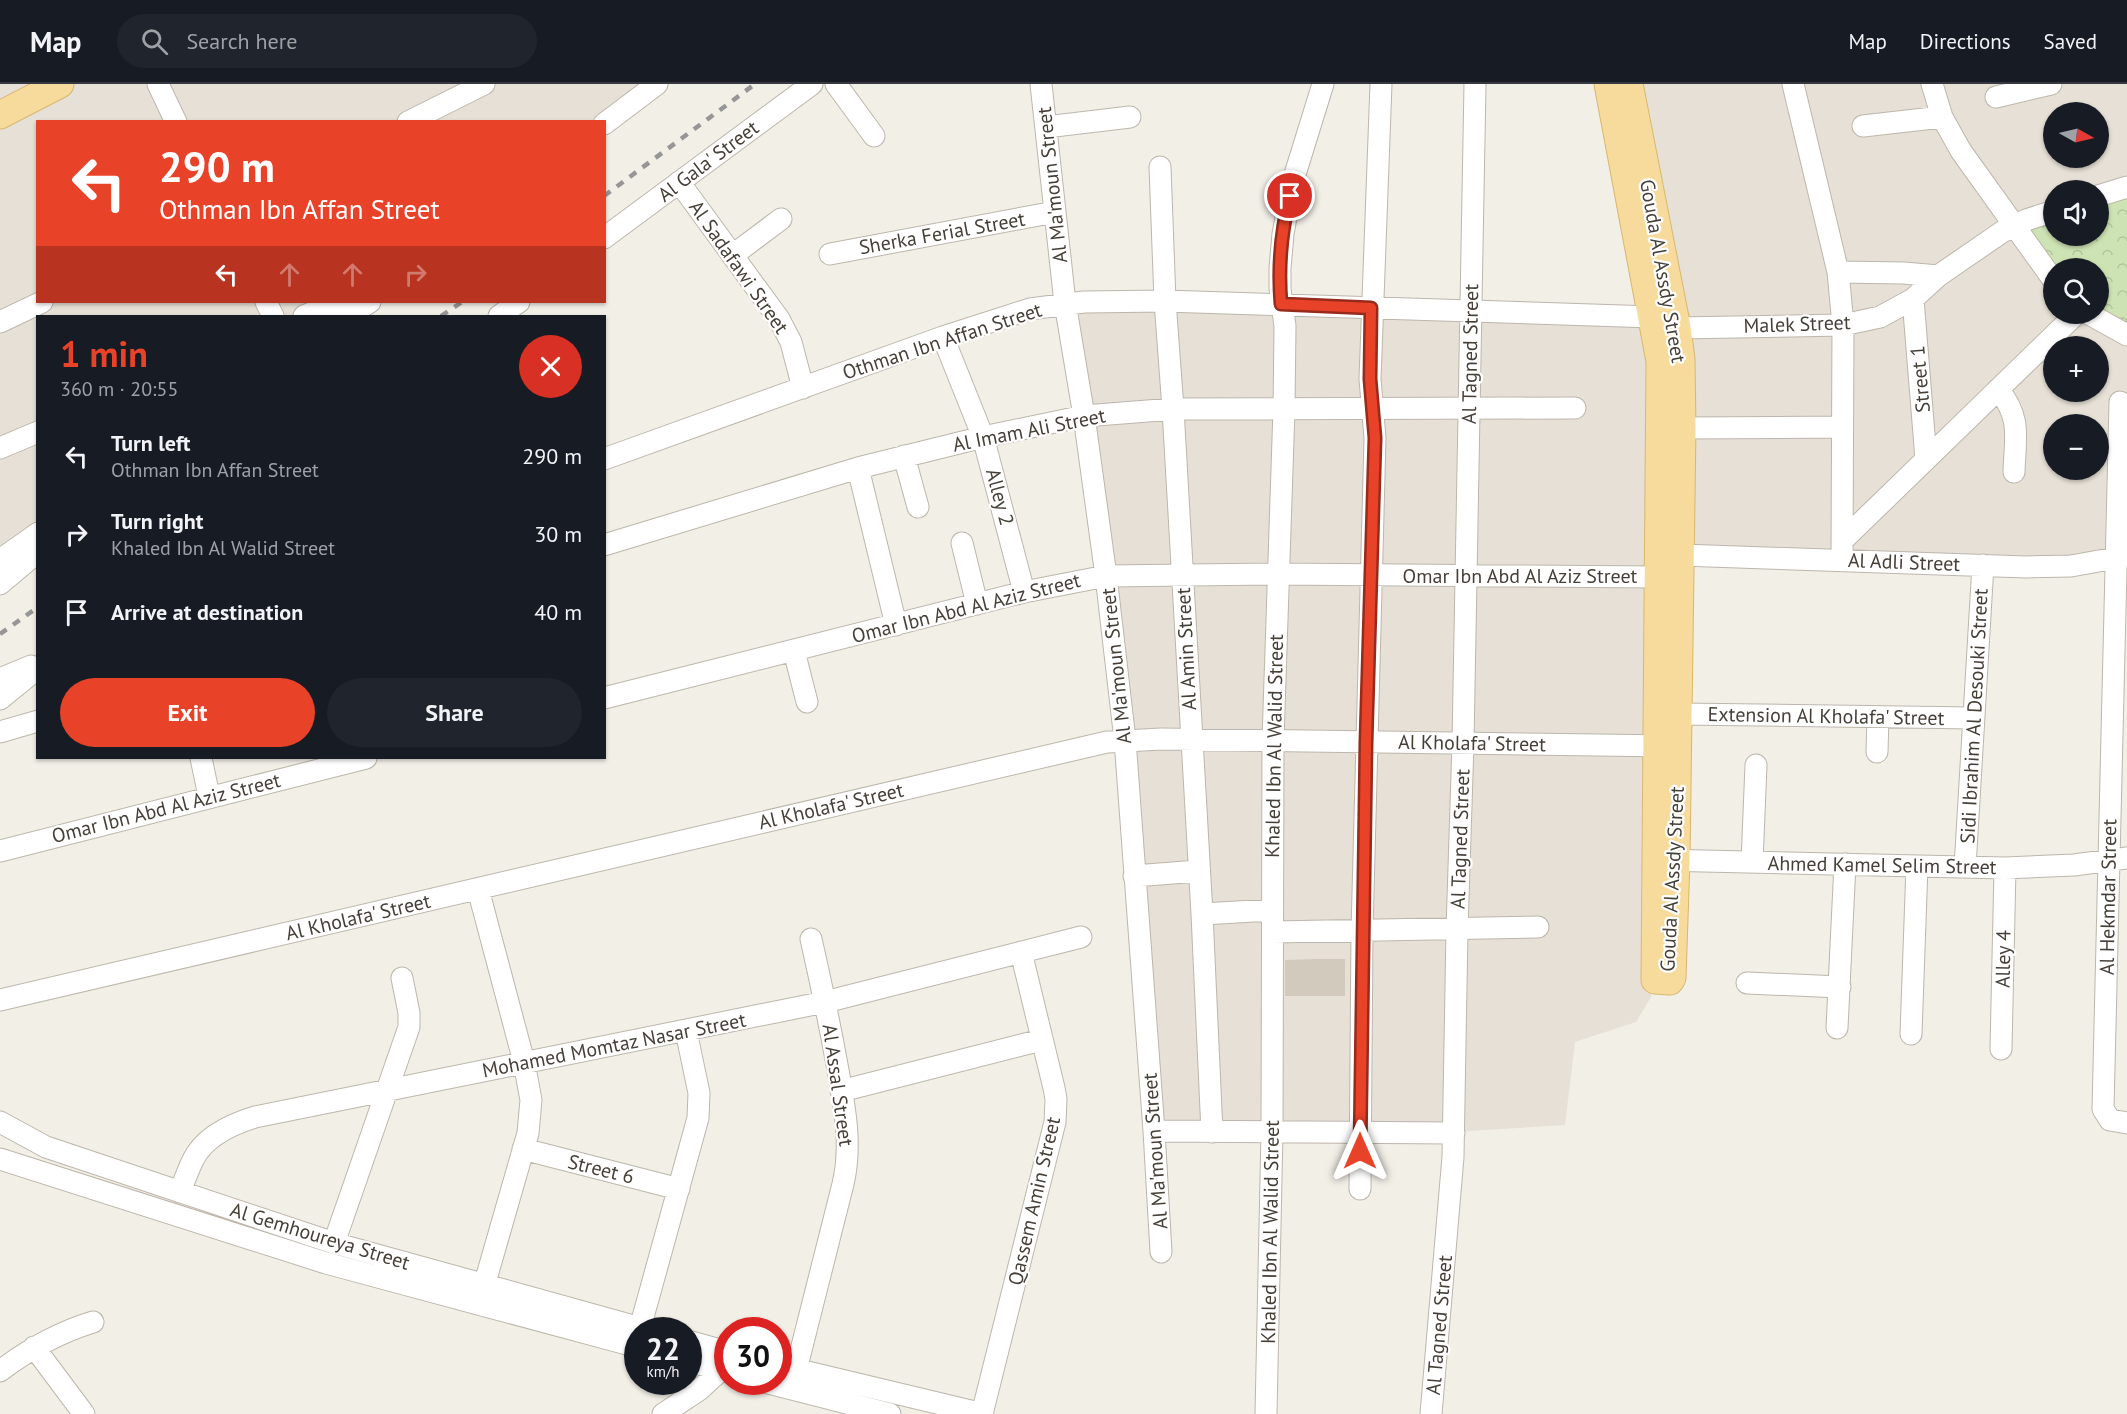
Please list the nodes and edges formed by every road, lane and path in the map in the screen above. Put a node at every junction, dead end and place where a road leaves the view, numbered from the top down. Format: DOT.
graph roads {
  1 [pos="158,84"];
  2 [pos="484,84"];
  3 [pos="656,84"];
  4 [pos="812,84"];
  5 [pos="837,84"];
  6 [pos="1041,84"];
  7 [pos="1323,84"];
  8 [pos="1381,84"];
  9 [pos="1474,84"];
  10 [pos="1608,84"];
  11 [pos="1629,84"];
  12 [pos="1793,84"];
  13 [pos="1932,84"];
  14 [pos="2051,84"];
  15 [pos="43,88"];
  16 [pos="1996,97"];
  17 [pos="0,115"];
  18 [pos="1130,117"];
  19 [pos="1942,117"];
  20 [pos="175,120"];
  21 [pos="412,120"];
  22 [pos="606,122"];
  23 [pos="1863,126"];
  24 [pos="1046,127"];
  25 [pos="874,136"];
  26 [pos="1160,167"];
  27 [pos="679,182"];
  28 [pos="2127,187"];
  29 [pos="2109,193"];
  30 [pos="1055,212"];
  31 [pos="2043,215"];
  32 [pos="781,219"];
  33 [pos="2013,226"];
  34 [pos="606,237"];
  35 [pos="830,254"];
  36 [pos="733,255"];
  37 [pos="2043,266"];
  38 [pos="1838,272"];
  39 [pos="1938,276"];
  40 [pos="1913,299"];
  41 [pos="1165,301"];
  42 [pos="40,303"];
  43 [pos="341,303"];
  44 [pos="368,303"];
  45 [pos="518,303"];
  46 [pos="1065,303"];
  47 [pos="1281,304"];
  48 [pos="1371,308"];
  49 [pos="1471,311"];
  50 [pos="306,315"];
  51 [pos="350,315"];
  52 [pos="501,315"];
  53 [pos="1653,317"];
  54 [pos="0,322"];
  55 [pos="2066,324"];
  56 [pos="2107,324"];
  57 [pos="1843,325"];
  58 [pos="1677,328"];
  59 [pos="2127,335"];
  60 [pos="943,337"];
  61 [pos="804,388"];
  62 [pos="1998,389"];
  63 [pos="2120,402"];
  64 [pos="1372,408"];
  65 [pos="1469,408"];
  66 [pos="1575,408"];
  67 [pos="1173,409"];
  68 [pos="1284,409"];
  69 [pos="1083,416"];
  70 [pos="1842,427"];
  71 [pos="1682,428"];
  72 [pos="36,433"];
  73 [pos="983,437"];
  74 [pos="0,448"];
  75 [pos="904,456"];
  76 [pos="606,458"];
  77 [pos="1926,459"];
  78 [pos="858,468"];
  79 [pos="2014,472"];
  80 [pos="918,507"];
  81 [pos="36,534"];
  82 [pos="962,543"];
  83 [pos="606,544"];
  84 [pos="1842,550"];
  85 [pos="36,554"];
  86 [pos="1681,555"];
  87 [pos="2121,558"];
  88 [pos="0,560"];
  89 [pos="1983,565"];
  90 [pos="1182,574"];
  91 [pos="1278,574"];
  92 [pos="1372,575"];
  93 [pos="1466,575"];
  94 [pos="1106,576"];
  95 [pos="1658,577"];
  96 [pos="0,584"];
  97 [pos="1024,592"];
  98 [pos="977,604"];
  99 [pos="896,624"];
  100 [pos="794,651"];
  101 [pos="36,667"];
  102 [pos="36,668"];
  103 [pos="0,679"];
  104 [pos="606,698"];
  105 [pos="0,699"];
  106 [pos="807,702"];
  107 [pos="1679,714"];
  108 [pos="1878,717"];
  109 [pos="1974,718"];
  110 [pos="36,721"];
  111 [pos="0,732"];
  112 [pos="1191,739"];
  113 [pos="1125,740"];
  114 [pos="1273,740"];
  115 [pos="1366,742"];
  116 [pos="1463,743"];
  117 [pos="1667,746"];
  118 [pos="1877,752"];
  119 [pos="201,759"];
  120 [pos="362,759"];
  121 [pos="1756,765"];
  122 [pos="209,796"];
  123 [pos="0,851"];
  124 [pos="1666,860"];
  125 [pos="2118,860"];
  126 [pos="1752,862"];
  127 [pos="1845,864"];
  128 [pos="1917,866"];
  129 [pos="1965,867"];
  130 [pos="2005,868"];
  131 [pos="1198,871"];
  132 [pos="1134,876"];
  133 [pos="478,889"];
  134 [pos="1272,910"];
  135 [pos="1202,914"];
  136 [pos="1538,927"];
  137 [pos="1457,930"];
  138 [pos="1362,931"];
  139 [pos="1273,932"];
  140 [pos="1081,937"];
  141 [pos="811,939"];
  142 [pos="1021,952"];
  143 [pos="402,978"];
  144 [pos="1747,983"];
  145 [pos="1840,987"];
  146 [pos="0,1000"];
  147 [pos="825,1002"];
  148 [pos="1837,1028"];
  149 [pos="686,1031"];
  150 [pos="1911,1034"];
  151 [pos="1041,1040"];
  152 [pos="2001,1049"];
  153 [pos="524,1062"];
  154 [pos="387,1091"];
  155 [pos="842,1091"];
  156 [pos="0,1122"];
  157 [pos="2127,1123"];
  158 [pos="1154,1131"];
  159 [pos="1212,1132"];
  160 [pos="1272,1132"];
  161 [pos="1360,1132"];
  162 [pos="1454,1133"];
  163 [pos="0,1137"];
  164 [pos="46,1147"];
  165 [pos="523,1149"];
  166 [pos="0,1159"];
  167 [pos="679,1189"];
  168 [pos="1360,1189"];
  169 [pos="180,1192"];
  170 [pos="334,1243"];
  171 [pos="1161,1252"];
  172 [pos="484,1286"];
  173 [pos="647,1317"];
  174 [pos="93,1322"];
  175 [pos="624,1329"];
  176 [pos="624,1331"];
  177 [pos="34,1347"];
  178 [pos="792,1351"];
  179 [pos="792,1368"];
  180 [pos="0,1371"];
  181 [pos="714,1374"];
  182 [pos="792,1389"];
  183 [pos="84,1414"];
  184 [pos="663,1414"];
  185 [pos="890,1414"];
  186 [pos="983,1414"];
  187 [pos="1266,1414"];
  188 [pos="1431,1414"];
  1 -- 20 [label="street"];
  2 -- 21 [label="street"];
  3 -- 22 [label="street"];
  4 -- 27 [label="street, Al Gala' Street"];
  5 -- 25 [label="street"];
  6 -- 24 [label="street, Al Ma'moun Street"];
  7 -- 47 [label="street, Khaled Ibn Al Walid Street"];
  8 -- 48 [label="street"];
  9 -- 49 [label="street, Al Tagned Street"];
  10 -- 53 [label="main road, Gouda Al Assdy Street"];
  11 -- 58 [label="main road, Gouda Al Assdy Street"];
  12 -- 38 [label="street"];
  13 -- 19 [label="street"];
  14 -- 16 [label="street"];
  15 -- 17 [label="main road"];
  18 -- 24 [label="street"];
  19 -- 23 [label="street"];
  19 -- 33 [label="street"];
  24 -- 30 [label="street, Al Ma'moun Street"];
  26 -- 41 [label="street, Al Amin Street"];
  27 -- 34 [label="street, Al Gala' Street"];
  27 -- 36 [label="street, Al Sadafawi Street"];
  28 -- 29 [label="street"];
  30 -- 35 [label="street, Sherka Ferial Street"];
  30 -- 46 [label="street, Al Ma'moun Street"];
  31 -- 33 [label="street, Malek Street"];
  32 -- 36 [label="street"];
  33 -- 37 [label="street"];
  33 -- 39 [label="street, Malek Street"];
  36 -- 61 [label="street, Al Sadafawi Street"];
  38 -- 39 [label="street"];
  38 -- 57 [label="street"];
  39 -- 40 [label="street, Malek Street"];
  40 -- 57 [label="street, Malek Street"];
  40 -- 77 [label="street, Street 1"];
  41 -- 46 [label="street, Othman Ibn Affan Street"];
  41 -- 47 [label="street, Othman Ibn Affan Street"];
  41 -- 67 [label="street, Al Amin Street"];
  42 -- 54 [label="street"];
  43 -- 50 [label="street"];
  44 -- 51 [label="street"];
  45 -- 52 [label="street"];
  46 -- 60 [label="street, Othman Ibn Affan Street"];
  46 -- 69 [label="street, Al Ma'moun Street"];
  47 -- 48 [label="street, Othman Ibn Affan Street"];
  47 -- 68 [label="street, Khaled Ibn Al Walid Street"];
  48 -- 49 [label="street, Othman Ibn Affan Street"];
  48 -- 64 [label="street"];
  49 -- 53 [label="street, Othman Ibn Affan Street"];
  49 -- 65 [label="street, Al Tagned Street"];
  53 -- 95 [label="main road, Gouda Al Assdy Street"];
  55 -- 62 [label="street"];
  56 -- 59 [label="street"];
  57 -- 58 [label="street, Malek Street"];
  57 -- 70 [label="street"];
  58 -- 71 [label="main road, Gouda Al Assdy Street"];
  60 -- 61 [label="street, Othman Ibn Affan Street"];
  60 -- 73 [label="street, Alley 2"];
  61 -- 76 [label="street, Othman Ibn Affan Street"];
  62 -- 77 [label="street"];
  62 -- 79 [label="street"];
  63 -- 87 [label="street, Al Hekmdar Street"];
  64 -- 65 [label="street, Al Imam Ali Street"];
  64 -- 68 [label="street, Al Imam Ali Street"];
  64 -- 92 [label="street"];
  65 -- 66 [label="street, Al Imam Ali Street"];
  65 -- 93 [label="street, Al Tagned Street"];
  67 -- 68 [label="street, Al Imam Ali Street"];
  67 -- 69 [label="street, Al Imam Ali Street"];
  67 -- 90 [label="street, Al Amin Street"];
  68 -- 91 [label="street, Khaled Ibn Al Walid Street"];
  69 -- 73 [label="street, Al Imam Ali Street"];
  69 -- 94 [label="street, Al Ma'moun Street"];
  70 -- 71 [label="street"];
  70 -- 84 [label="street"];
  71 -- 86 [label="main road, Gouda Al Assdy Street"];
  72 -- 74 [label="street"];
  73 -- 75 [label="street, Al Imam Ali Street"];
  73 -- 97 [label="street, Alley 2"];
  75 -- 78 [label="street, Al Imam Ali Street"];
  75 -- 80 [label="street"];
  77 -- 84 [label="street"];
  78 -- 83 [label="street, Al Imam Ali Street"];
  78 -- 99 [label="street"];
  81 -- 88 [label="street"];
  82 -- 98 [label="street"];
  84 -- 86 [label="street, Al Adli Street"];
  84 -- 89 [label="street, Al Adli Street"];
  85 -- 96 [label="street"];
  86 -- 107 [label="main road, Gouda Al Assdy Street"];
  87 -- 89 [label="street, Al Adli Street"];
  87 -- 125 [label="street, Al Hekmdar Street"];
  89 -- 109 [label="street, Sidi Ibrahim Al Desouki Street"];
  90 -- 91 [label="street, Omar Ibn Abd Al Aziz Street"];
  90 -- 94 [label="street, Omar Ibn Abd Al Aziz Street"];
  90 -- 112 [label="street, Al Amin Street"];
  91 -- 92 [label="street, Omar Ibn Abd Al Aziz Street"];
  91 -- 114 [label="street, Khaled Ibn Al Walid Street"];
  92 -- 93 [label="street, Omar Ibn Abd Al Aziz Street"];
  92 -- 115 [label="street"];
  93 -- 95 [label="street, Omar Ibn Abd Al Aziz Street"];
  93 -- 116 [label="street, Al Tagned Street"];
  94 -- 97 [label="street, Omar Ibn Abd Al Aziz Street"];
  94 -- 113 [label="street, Al Ma'moun Street"];
  95 -- 117 [label="main road, Gouda Al Assdy Street"];
  97 -- 98 [label="street, Omar Ibn Abd Al Aziz Street"];
  98 -- 99 [label="street, Omar Ibn Abd Al Aziz Street"];
  99 -- 100 [label="street, Omar Ibn Abd Al Aziz Street"];
  100 -- 104 [label="street, Omar Ibn Abd Al Aziz Street"];
  100 -- 106 [label="street"];
  101 -- 103 [label="street"];
  102 -- 105 [label="street"];
  107 -- 108 [label="street, Extension Al Kholafa' Street"];
  107 -- 117 [label="main road, Gouda Al Assdy Street"];
  108 -- 109 [label="street, Extension Al Kholafa' Street"];
  108 -- 118 [label="street"];
  109 -- 129 [label="street, Sidi Ibrahim Al Desouki Street"];
  110 -- 111 [label="street"];
  112 -- 113 [label="street, Al Kholafa' Street"];
  112 -- 114 [label="street, Al Kholafa' Street"];
  112 -- 131 [label="street, Al Amin Street"];
  113 -- 132 [label="street, Al Ma'moun Street"];
  113 -- 133 [label="street, Al Kholafa' Street"];
  114 -- 115 [label="street, Al Kholafa' Street"];
  114 -- 134 [label="street, Khaled Ibn Al Walid Street"];
  115 -- 116 [label="street, Al Kholafa' Street"];
  115 -- 138 [label="street"];
  116 -- 117 [label="street, Al Kholafa' Street"];
  116 -- 137 [label="street, Al Tagned Street"];
  117 -- 124 [label="main road, Gouda Al Assdy Street"];
  119 -- 122 [label="street"];
  120 -- 122 [label="street, Omar Ibn Abd Al Aziz Street"];
  121 -- 126 [label="street"];
  122 -- 123 [label="street, Omar Ibn Abd Al Aziz Street"];
  124 -- 126 [label="street, Ahmed Kamel Selim Street"];
  125 -- 130 [label="street, Ahmed Kamel Selim Street"];
  125 -- 157 [label="street, Al Hekmdar Street"];
  126 -- 127 [label="street, Ahmed Kamel Selim Street"];
  127 -- 128 [label="street, Ahmed Kamel Selim Street"];
  127 -- 145 [label="street"];
  128 -- 129 [label="street, Ahmed Kamel Selim Street"];
  128 -- 150 [label="street"];
  129 -- 130 [label="street, Ahmed Kamel Selim Street"];
  130 -- 152 [label="street, Alley 4"];
  131 -- 132 [label="street"];
  131 -- 135 [label="street, Al Amin Street"];
  132 -- 158 [label="street, Al Ma'moun Street"];
  133 -- 146 [label="street, Al Kholafa' Street"];
  133 -- 153 [label="street"];
  134 -- 135 [label="street"];
  134 -- 139 [label="street, Khaled Ibn Al Walid Street"];
  135 -- 159 [label="street, Al Amin Street"];
  136 -- 137 [label="street"];
  137 -- 138 [label="street"];
  137 -- 162 [label="street, Al Tagned Street"];
  138 -- 139 [label="street"];
  138 -- 161 [label="street"];
  139 -- 160 [label="street, Khaled Ibn Al Walid Street"];
  140 -- 142 [label="street, Mohamed Momtaz Nasar Street"];
  141 -- 147 [label="street, Al Assal Street"];
  142 -- 147 [label="street, Mohamed Momtaz Nasar Street"];
  142 -- 151 [label="street, Qassem Amin Street"];
  143 -- 154 [label="street"];
  144 -- 145 [label="street"];
  145 -- 148 [label="street"];
  147 -- 149 [label="street, Mohamed Momtaz Nasar Street"];
  147 -- 155 [label="street, Al Assal Street"];
  149 -- 153 [label="street, Mohamed Momtaz Nasar Street"];
  149 -- 167 [label="street"];
  151 -- 155 [label="street"];
  151 -- 186 [label="street, Qassem Amin Street"];
  153 -- 154 [label="street, Mohamed Momtaz Nasar Street"];
  153 -- 165 [label="street"];
  154 -- 169 [label="street, Mohamed Momtaz Nasar Street"];
  154 -- 170 [label="street"];
  155 -- 178 [label="street, Al Assal Street"];
  156 -- 164 [label="street, Al Gemhoureya Street"];
  158 -- 159 [label="street"];
  158 -- 171 [label="street, Al Ma'moun Street"];
  159 -- 160 [label="street"];
  160 -- 161 [label="street"];
  160 -- 187 [label="street, Khaled Ibn Al Walid Street"];
  161 -- 162 [label="street"];
  161 -- 168 [label="street"];
  162 -- 188 [label="street, Al Tagned Street"];
  163 -- 164 [label="street"];
  164 -- 169 [label="street, Al Gemhoureya Street"];
  165 -- 167 [label="street, Street 6"];
  165 -- 172 [label="street"];
  166 -- 176 [label="street, Al Gemhoureya Street"];
  167 -- 173 [label="street"];
  169 -- 170 [label="street, Al Gemhoureya Street"];
  170 -- 172 [label="street, Al Gemhoureya Street"];
  172 -- 175 [label="street, Al Gemhoureya Street"];
  174 -- 177 [label="street"];
  177 -- 180 [label="street"];
  177 -- 183 [label="street"];
  179 -- 186 [label="street"];
  181 -- 184 [label="street"];
  182 -- 185 [label="street"];
}
